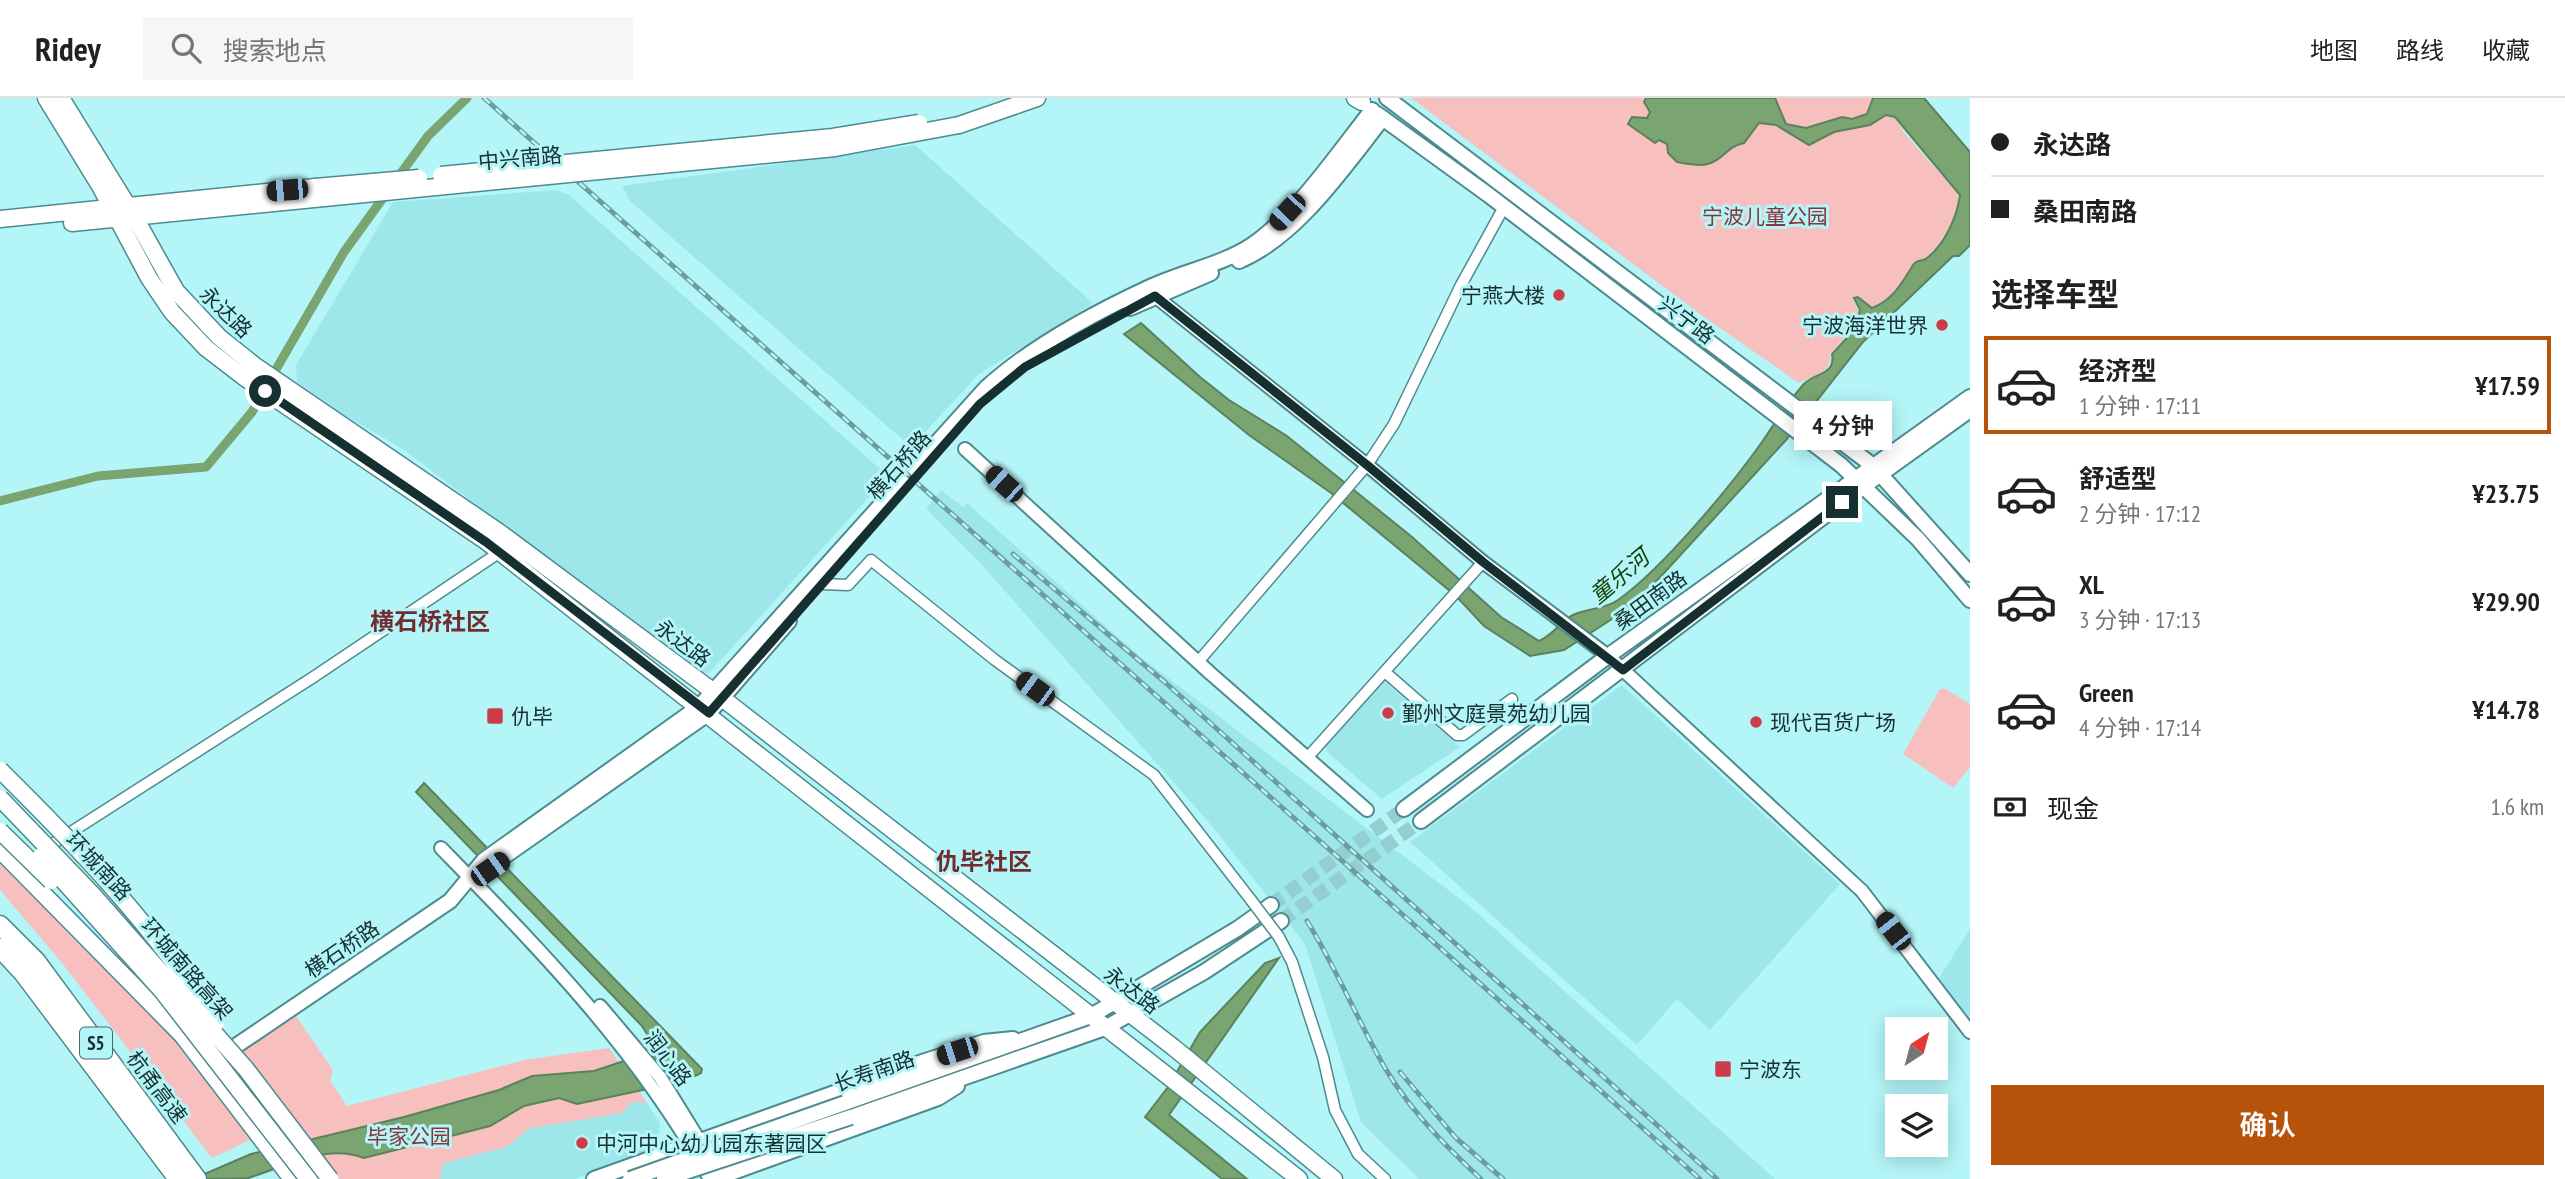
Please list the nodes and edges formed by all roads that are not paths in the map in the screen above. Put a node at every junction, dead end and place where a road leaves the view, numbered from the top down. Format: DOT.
graph roads {
  1 [pos="46,98"];
  2 [pos="61,98"];
  3 [pos="1009,98"];
  4 [pos="1037,98"];
  5 [pos="1387,98"];
  6 [pos="1366,105"];
  7 [pos="958,120"];
  8 [pos="1504,208"];
  9 [pos="131,210"];
  10 [pos="114,212"];
  11 [pos="0,219"];
  12 [pos="0,230"];
  13 [pos="1155,296"];
  14 [pos="249,372"];
  15 [pos="288,397"];
  16 [pos="1970,397"];
  17 [pos="1970,410"];
  18 [pos="965,449"];
  19 [pos="1367,465"];
  20 [pos="1876,469"];
  21 [pos="1860,481"];
  22 [pos="514,543"];
  23 [pos="499,552"];
  24 [pos="1483,562"];
  25 [pos="1970,574"];
  26 [pos="821,584"];
  27 [pos="1970,600"];
  28 [pos="1608,656"];
  29 [pos="1198,662"];
  30 [pos="1623,670"];
  31 [pos="1385,672"];
  32 [pos="718,695"];
  33 [pos="1512,699"];
  34 [pos="704,710"];
  35 [pos="1307,758"];
  36 [pos="0,770"];
  37 [pos="0,792"];
  38 [pos="0,798"];
  39 [pos="1404,809"];
  40 [pos="0,810"];
  41 [pos="1367,810"];
  42 [pos="1421,821"];
  43 [pos="0,831"];
  44 [pos="51,845"];
  45 [pos="441,848"];
  46 [pos="0,850"];
  47 [pos="16,867"];
  48 [pos="471,879"];
  49 [pos="1271,905"];
  50 [pos="1281,921"];
  51 [pos="0,925"];
  52 [pos="0,948"];
  53 [pos="564,974"];
  54 [pos="163,992"];
  55 [pos="1114,1003"];
  56 [pos="1129,1014"];
  57 [pos="1091,1016"];
  58 [pos="1105,1028"];
  59 [pos="1970,1032"];
  60 [pos="1025,1040"];
  61 [pos="233,1048"];
  62 [pos="246,1069"];
  63 [pos="978,1072"];
  64 [pos="848,1110"];
  65 [pos="691,1144"];
  66 [pos="308,1172"];
  67 [pos="185,1175"];
  68 [pos="292,1178"];
  69 [pos="319,1179"];
  70 [pos="330,1179"];
  71 [pos="594,1179"];
  72 [pos="630,1179"];
  73 [pos="664,1179"];
  74 [pos="712,1179"];
  75 [pos="723,1179"];
  76 [pos="1299,1179"];
  77 [pos="1334,1179"];
  78 [pos="1385,1179"];
  1 -- 10 [label="main road, 永达路"];
  2 -- 9 [label="main road, 永达路"];
  3 -- 7 [label="main road, 中兴南路"];
  4 -- 7 [label="main road, 中兴南路"];
  5 -- 20 [label="main road, 兴宁路"];
  6 -- 8 [label="main road, 兴宁路"];
  6 -- 13 [label="main road, 横石桥路"];
  6 -- 32 [label="main road, 横石桥路"];
  7 -- 9 [label="main road, 中兴南路, bridge"];
  8 -- 19 [label="street"];
  8 -- 21 [label="main road, 兴宁路"];
  9 -- 10 [label="main road, 中兴南路"];
  9 -- 14 [label="main road, 永达路"];
  10 -- 11 [label="main road, 中兴南路"];
  10 -- 12 [label="main road, 中兴南路"];
  10 -- 14 [label="main road, 永达路"];
  13 -- 19 [label="street"];
  13 -- 26 [label="main road, 横石桥路"];
  14 -- 15 [label="main road, 永达路"];
  15 -- 22 [label="main road, 永达路"];
  15 -- 23 [label="main road, 永达路"];
  16 -- 20 [label="main road"];
  17 -- 20 [label="main road"];
  18 -- 29 [label="street"];
  19 -- 24 [label="street"];
  19 -- 29 [label="street"];
  20 -- 21 [label="main road"];
  20 -- 25 [label="main road, 兴宁路"];
  21 -- 27 [label="main road, 兴宁路"];
  21 -- 28 [label="main road, 桑田南路"];
  21 -- 30 [label="main road, 桑田南路"];
  22 -- 23 [label="street"];
  22 -- 32 [label="main road, 永达路"];
  23 -- 34 [label="main road, 永达路"];
  23 -- 44 [label="street"];
  24 -- 28 [label="street"];
  24 -- 31 [label="street"];
  26 -- 32 [label="main road, 横石桥路"];
  26 -- 78 [label="street, bridge"];
  28 -- 30 [label="street"];
  28 -- 39 [label="main road, 桑田南路"];
  29 -- 35 [label="street"];
  30 -- 42 [label="main road, 桑田南路"];
  30 -- 59 [label="street"];
  31 -- 33 [label="street"];
  31 -- 35 [label="street"];
  32 -- 34 [label="main road, 横石桥路"];
  32 -- 55 [label="main road, 永达路"];
  34 -- 48 [label="main road, 横石桥路"];
  34 -- 57 [label="main road, 永达路"];
  35 -- 41 [label="street"];
  36 -- 61 [label="main road, bridge"];
  37 -- 44 [label="main road, 环城南路"];
  38 -- 62 [label="main road, 环城南路高架, bridge"];
  40 -- 54 [label="main road, 环城南路高架, bridge"];
  43 -- 54 [label="main road, bridge"];
  44 -- 47 [label="street"];
  44 -- 66 [label="main road, 环城南路"];
  45 -- 48 [label="street, 润心路"];
  46 -- 47 [label="main road"];
  47 -- 68 [label="main road"];
  48 -- 53 [label="street, 润心路"];
  48 -- 61 [label="main road, 横石桥路"];
  49 -- 55 [label="main road, 长寿南路"];
  50 -- 56 [label="main road, 长寿南路"];
  51 -- 67 [label="highway, 杭甬高速 / S5"];
  52 -- 67 [label="highway, 杭甬高速 / S5"];
  53 -- 65 [label="street, 润心路"];
  53 -- 75 [label="street, 润心路"];
  54 -- 66 [label="main road, 环城南路高架, bridge"];
  55 -- 56 [label="main road, 永达路"];
  55 -- 57 [label="main road, 长寿南路"];
  56 -- 58 [label="main road, 长寿南路"];
  56 -- 77 [label="main road, 永达路"];
  57 -- 58 [label="main road, 永达路"];
  57 -- 60 [label="main road, 长寿南路"];
  58 -- 63 [label="main road, 长寿南路"];
  58 -- 76 [label="main road, 永达路"];
  60 -- 64 [label="main road, 长寿南路"];
  60 -- 65 [label="main road"];
  61 -- 62 [label="main road, bridge"];
  62 -- 70 [label="main road, 环城南路高架, bridge"];
  63 -- 64 [label="main road, 长寿南路"];
  63 -- 74 [label="main road"];
  64 -- 72 [label="main road, 长寿南路, bridge"];
  64 -- 73 [label="main road, 长寿南路, bridge"];
  65 -- 71 [label="main road"];
  65 -- 74 [label="street, 润心路"];
  66 -- 69 [label="main road"];
}
